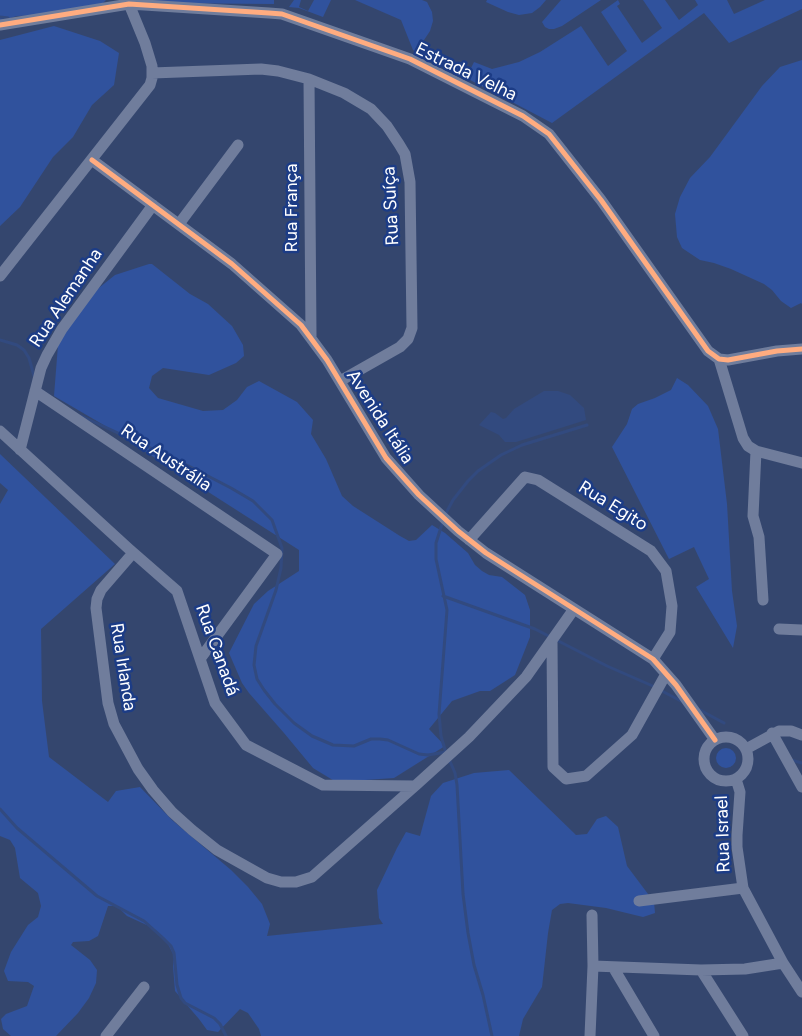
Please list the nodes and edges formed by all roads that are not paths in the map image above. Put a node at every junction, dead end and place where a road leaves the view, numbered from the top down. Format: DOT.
graph roads {
  1 [pos="131,2"];
  2 [pos="0,25"];
  3 [pos="152,72"];
  4 [pos="309,79"];
  5 [pos="238,145"];
  6 [pos="92,160"];
  7 [pos="153,205"];
  8 [pos="179,224"];
  9 [pos="0,276"];
  10 [pos="310,336"];
  11 [pos="802,349"];
  12 [pos="719,359"];
  13 [pos="340,381"];
  14 [pos="36,391"];
  15 [pos="0,431"];
  16 [pos="20,450"];
  17 [pos="756,451"];
  18 [pos="802,463"];
  19 [pos="469,540"];
  20 [pos="133,553"];
  21 [pos="763,600"];
  22 [pos="574,609"];
  23 [pos="779,629"];
  24 [pos="802,630"];
  25 [pos="552,641"];
  26 [pos="200,659"];
  27 [pos="653,659"];
  28 [pos="666,674"];
  29 [pos="772,733"];
  30 [pos="802,735"];
  31 [pos="715,740"];
  32 [pos="746,749"];
  33 [pos="736,779"];
  34 [pos="415,786"];
  35 [pos="802,787"];
  36 [pos="743,888"];
  37 [pos="639,901"];
  38 [pos="592,915"];
  39 [pos="783,963"];
  40 [pos="593,966"];
  41 [pos="613,967"];
  42 [pos="701,970"];
  43 [pos="144,986"];
  44 [pos="802,992"];
  45 [pos="106,1036"];
  46 [pos="590,1036"];
  47 [pos="654,1036"];
  48 [pos="744,1036"];
  1 -- 2 [label="street, Estrada Velha"];
  1 -- 3 [label="street"];
  1 -- 12 [label="street, Estrada Velha"];
  3 -- 4 [label="street, Rua Suíça"];
  3 -- 6 [label="street"];
  4 -- 10 [label="street, Rua França"];
  4 -- 13 [label="street, Rua Suíça"];
  5 -- 8 [label="street"];
  6 -- 7 [label="street, Avenida Itália"];
  6 -- 9 [label="street"];
  7 -- 8 [label="street, Avenida Itália"];
  7 -- 14 [label="street, Rua Alemanha"];
  8 -- 10 [label="street, Avenida Itália"];
  10 -- 13 [label="street, Avenida Itália"];
  11 -- 12 [label="street"];
  12 -- 17 [label="street"];
  13 -- 19 [label="street, Avenida Itália"];
  14 -- 16 [label="street, Rua Alemanha"];
  14 -- 26 [label="street, Rua Austrália"];
  15 -- 16 [label="street, Rua Canadá"];
  16 -- 20 [label="street, Rua Canadá"];
  17 -- 18 [label="street"];
  17 -- 21 [label="street"];
  19 -- 22 [label="street, Avenida Itália"];
  19 -- 27 [label="street, Rua Egito"];
  20 -- 26 [label="street, Rua Canadá"];
  20 -- 34 [label="street, Rua Irlanda"];
  22 -- 25 [label="street"];
  22 -- 27 [label="street, Avenida Itália"];
  23 -- 24 [label="street"];
  25 -- 28 [label="street"];
  25 -- 34 [label="street"];
  26 -- 34 [label="street, Rua Canadá"];
  27 -- 28 [label="street, Avenida Itália"];
  28 -- 31 [label="street, Avenida Itália"];
  29 -- 30 [label="street"];
  29 -- 32 [label="street"];
  29 -- 35 [label="street"];
  31 -- 32 [label="street"];
  31 -- 33 [label="street"];
  32 -- 33 [label="street"];
  33 -- 36 [label="street, Rua Israel"];
  36 -- 37 [label="street"];
  36 -- 39 [label="street, Rua Israel"];
  38 -- 40 [label="street"];
  39 -- 42 [label="street"];
  39 -- 44 [label="street, Rua Israel"];
  40 -- 41 [label="street"];
  40 -- 46 [label="street"];
  41 -- 42 [label="street"];
  41 -- 47 [label="street"];
  42 -- 48 [label="street"];
  43 -- 45 [label="street"];
}
